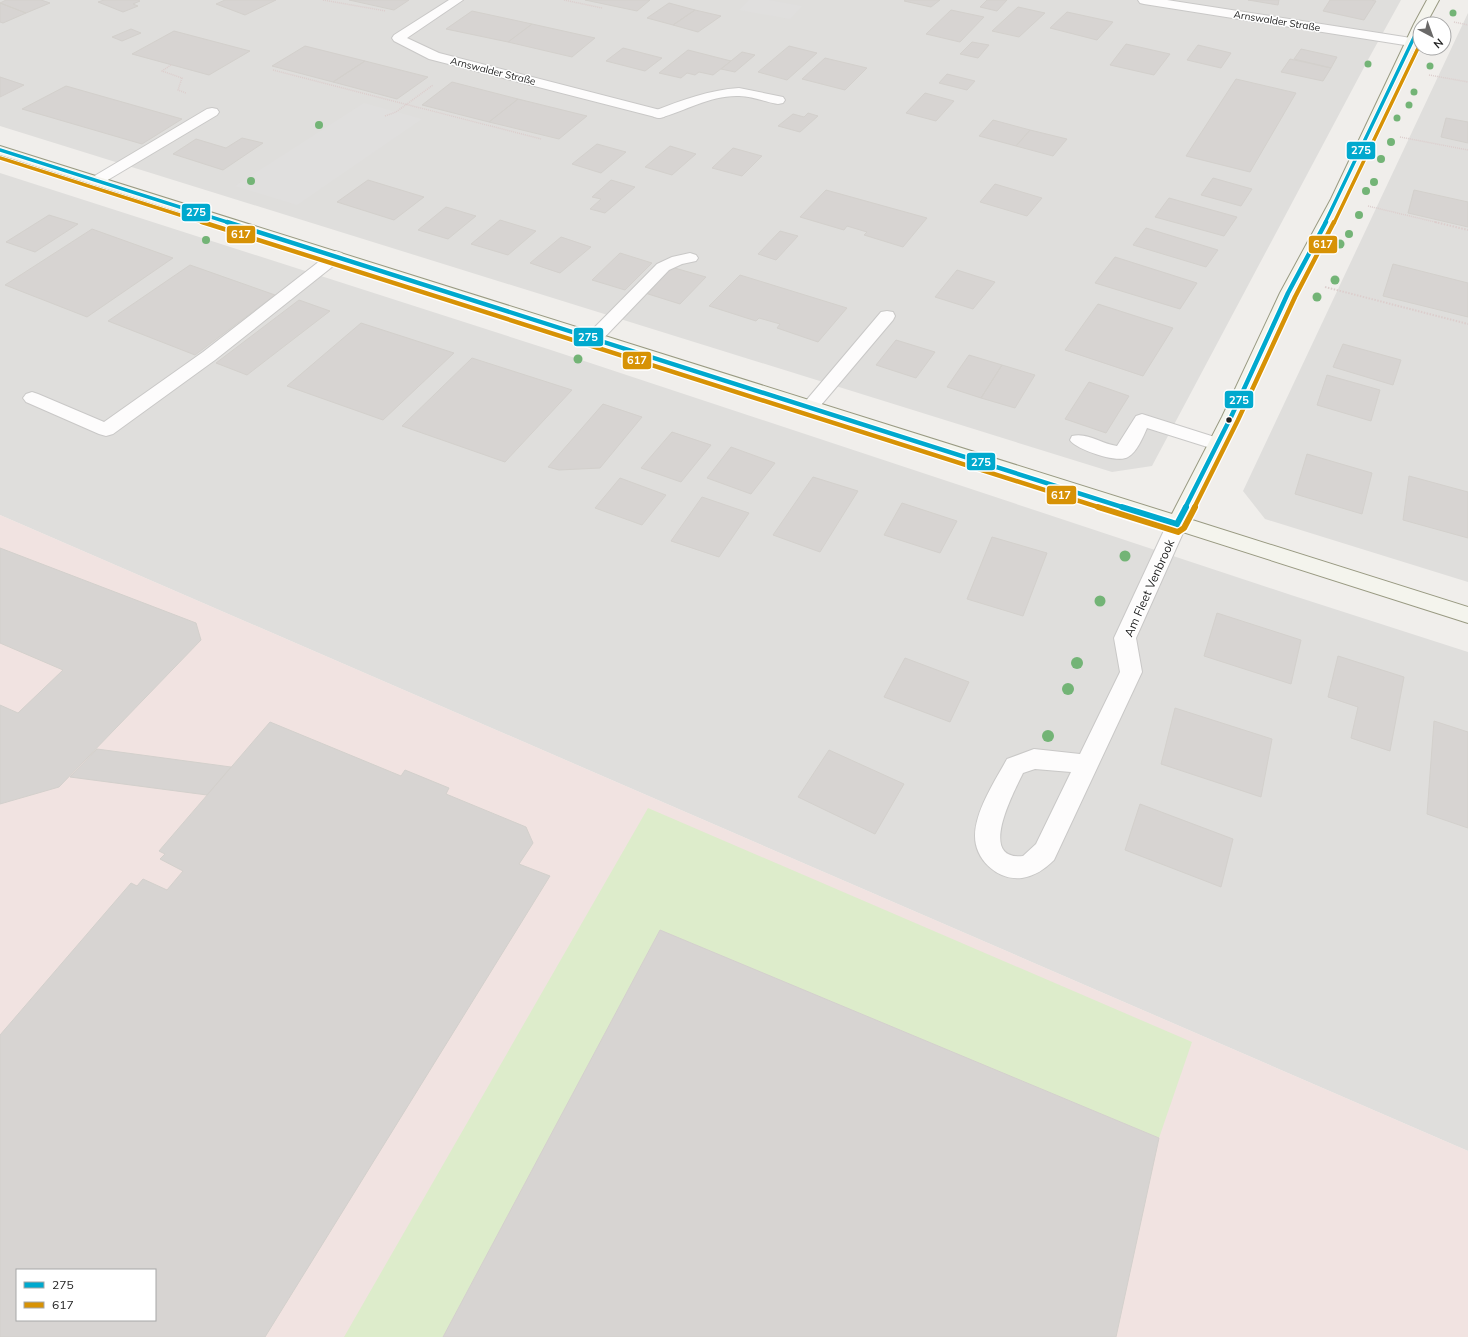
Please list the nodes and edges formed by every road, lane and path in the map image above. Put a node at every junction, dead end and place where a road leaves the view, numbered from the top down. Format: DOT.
graph roads {
  1 [pos="322,0"];
  2 [pos="457,0"];
  3 [pos="564,0"];
  4 [pos="1144,0"];
  5 [pos="1432,0"];
  6 [pos="602,8"];
  7 [pos="1424,16"];
  8 [pos="428,18"];
  9 [pos="1411,42"];
  10 [pos="462,63"];
  11 [pos="1399,69"];
  12 [pos="273,70"];
  13 [pos="1468,82"];
  14 [pos="778,100"];
  15 [pos="406,104"];
  16 [pos="212,112"];
  17 [pos="385,116"];
  18 [pos="1370,130"];
  19 [pos="541,139"];
  20 [pos="0,150"];
  21 [pos="1468,150"];
  22 [pos="96,181"];
  23 [pos="1338,199"];
  24 [pos="1468,230"];
  25 [pos="336,256"];
  26 [pos="690,258"];
  27 [pos="1295,280"];
  28 [pos="887,316"];
  29 [pos="1468,324"];
  30 [pos="594,338"];
  31 [pos="32,398"];
  32 [pos="810,407"];
  33 [pos="1079,440"];
  34 [pos="1217,444"];
  35 [pos="1177,524"];
  36 [pos="1468,615"];
  37 [pos="1087,764"];
  1 -- 8 [label="path"];
  2 -- 8 [label="street, Arnswalder Straße"];
  3 -- 6 [label="path"];
  4 -- 9 [label="street, Arnswalder Straße"];
  5 -- 7 [label="main road"];
  8 -- 10 [label="street, Arnswalder Straße"];
  9 -- 11 [label="main road"];
  10 -- 14 [label="street, Arnswalder Straße"];
  10 -- 15 [label="path"];
  11 -- 13 [label="path"];
  11 -- 18 [label="main road"];
  12 -- 15 [label="path"];
  15 -- 17 [label="path"];
  15 -- 19 [label="path"];
  16 -- 22 [label="street"];
  18 -- 21 [label="path"];
  18 -- 23 [label="main road"];
  20 -- 22 [label="main road"];
  22 -- 25 [label="main road"];
  23 -- 24 [label="path"];
  23 -- 27 [label="main road"];
  25 -- 30 [label="main road"];
  25 -- 31 [label="street"];
  26 -- 30 [label="street"];
  27 -- 29 [label="path"];
  27 -- 34 [label="main road"];
  28 -- 32 [label="street"];
  30 -- 32 [label="main road"];
  32 -- 35 [label="main road"];
  33 -- 34 [label="street"];
  34 -- 35 [label="main road"];
  35 -- 36 [label="main road"];
  35 -- 37 [label="street, Am Fleet Venbrook"];
  37 -- 37 [label="street, Am Fleet Venbrook"];
}
